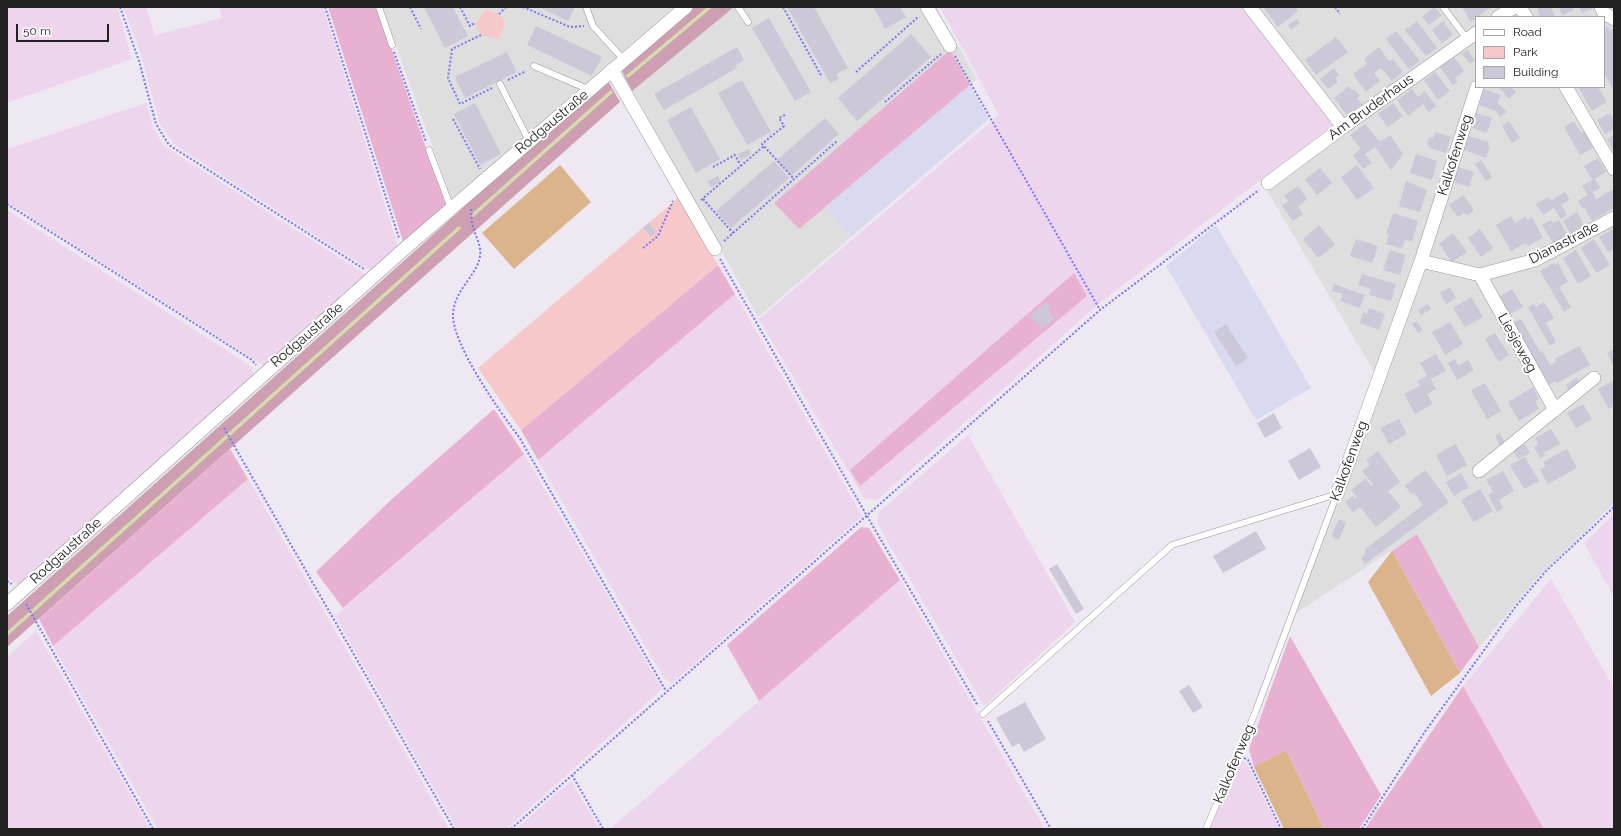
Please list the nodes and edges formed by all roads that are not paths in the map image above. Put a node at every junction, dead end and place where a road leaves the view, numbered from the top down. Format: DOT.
graph roads {
  1 [pos="379,7"];
  2 [pos="586,7"];
  3 [pos="686,7"];
  4 [pos="738,7"];
  5 [pos="1250,7"];
  6 [pos="1443,7"];
  7 [pos="1515,7"];
  8 [pos="1601,7"];
  9 [pos="928,8"];
  10 [pos="1501,16"];
  11 [pos="1525,16"];
  12 [pos="1614,19"];
  13 [pos="748,22"];
  14 [pos="1472,36"];
  15 [pos="392,45"];
  16 [pos="950,46"];
  17 [pos="624,60"];
  18 [pos="534,66"];
  19 [pos="612,70"];
  20 [pos="500,84"];
  21 [pos="1477,88"];
  22 [pos="1567,88"];
  23 [pos="590,90"];
  24 [pos="1343,126"];
  25 [pos="529,141"];
  26 [pos="429,150"];
  27 [pos="1614,169"];
  28 [pos="1268,183"];
  29 [pos="451,208"];
  30 [pos="1614,218"];
  31 [pos="715,249"];
  32 [pos="1421,261"];
  33 [pos="1480,276"];
  34 [pos="1594,378"];
  35 [pos="1555,410"];
  36 [pos="1478,471"];
  37 [pos="1337,494"];
  38 [pos="7,604"];
  39 [pos="984,714"];
  40 [pos="1206,829"];
  1 -- 15 [label="lane"];
  2 -- 17 [label="lane"];
  3 -- 17 [label="street, Rodgaustraße"];
  4 -- 13 [label="lane"];
  5 -- 24 [label="street"];
  6 -- 14 [label="lane"];
  7 -- 10 [label="street"];
  7 -- 11 [label="street"];
  8 -- 12 [label="street"];
  9 -- 16 [label="street"];
  14 -- 24 [label="street, Am Bruderhaus"];
  17 -- 19 [label="street, Rodgaustraße"];
  18 -- 23 [label="lane"];
  19 -- 23 [label="street, Rodgaustraße"];
  19 -- 31 [label="street"];
  20 -- 25 [label="lane"];
  21 -- 32 [label="street, Kalkofenweg"];
  22 -- 27 [label="street"];
  23 -- 25 [label="street, Rodgaustraße"];
  24 -- 28 [label="street, Am Bruderhaus"];
  25 -- 29 [label="street, Rodgaustraße"];
  26 -- 29 [label="lane"];
  29 -- 38 [label="street, Rodgaustraße"];
  30 -- 33 [label="street, Dianastraße"];
  32 -- 33 [label="street"];
  32 -- 37 [label="street, Kalkofenweg"];
  33 -- 35 [label="street, Liesjeweg"];
  34 -- 35 [label="street"];
  35 -- 36 [label="street"];
  37 -- 39 [label="lane"];
  37 -- 40 [label="lane, Kalkofenweg"];
}
